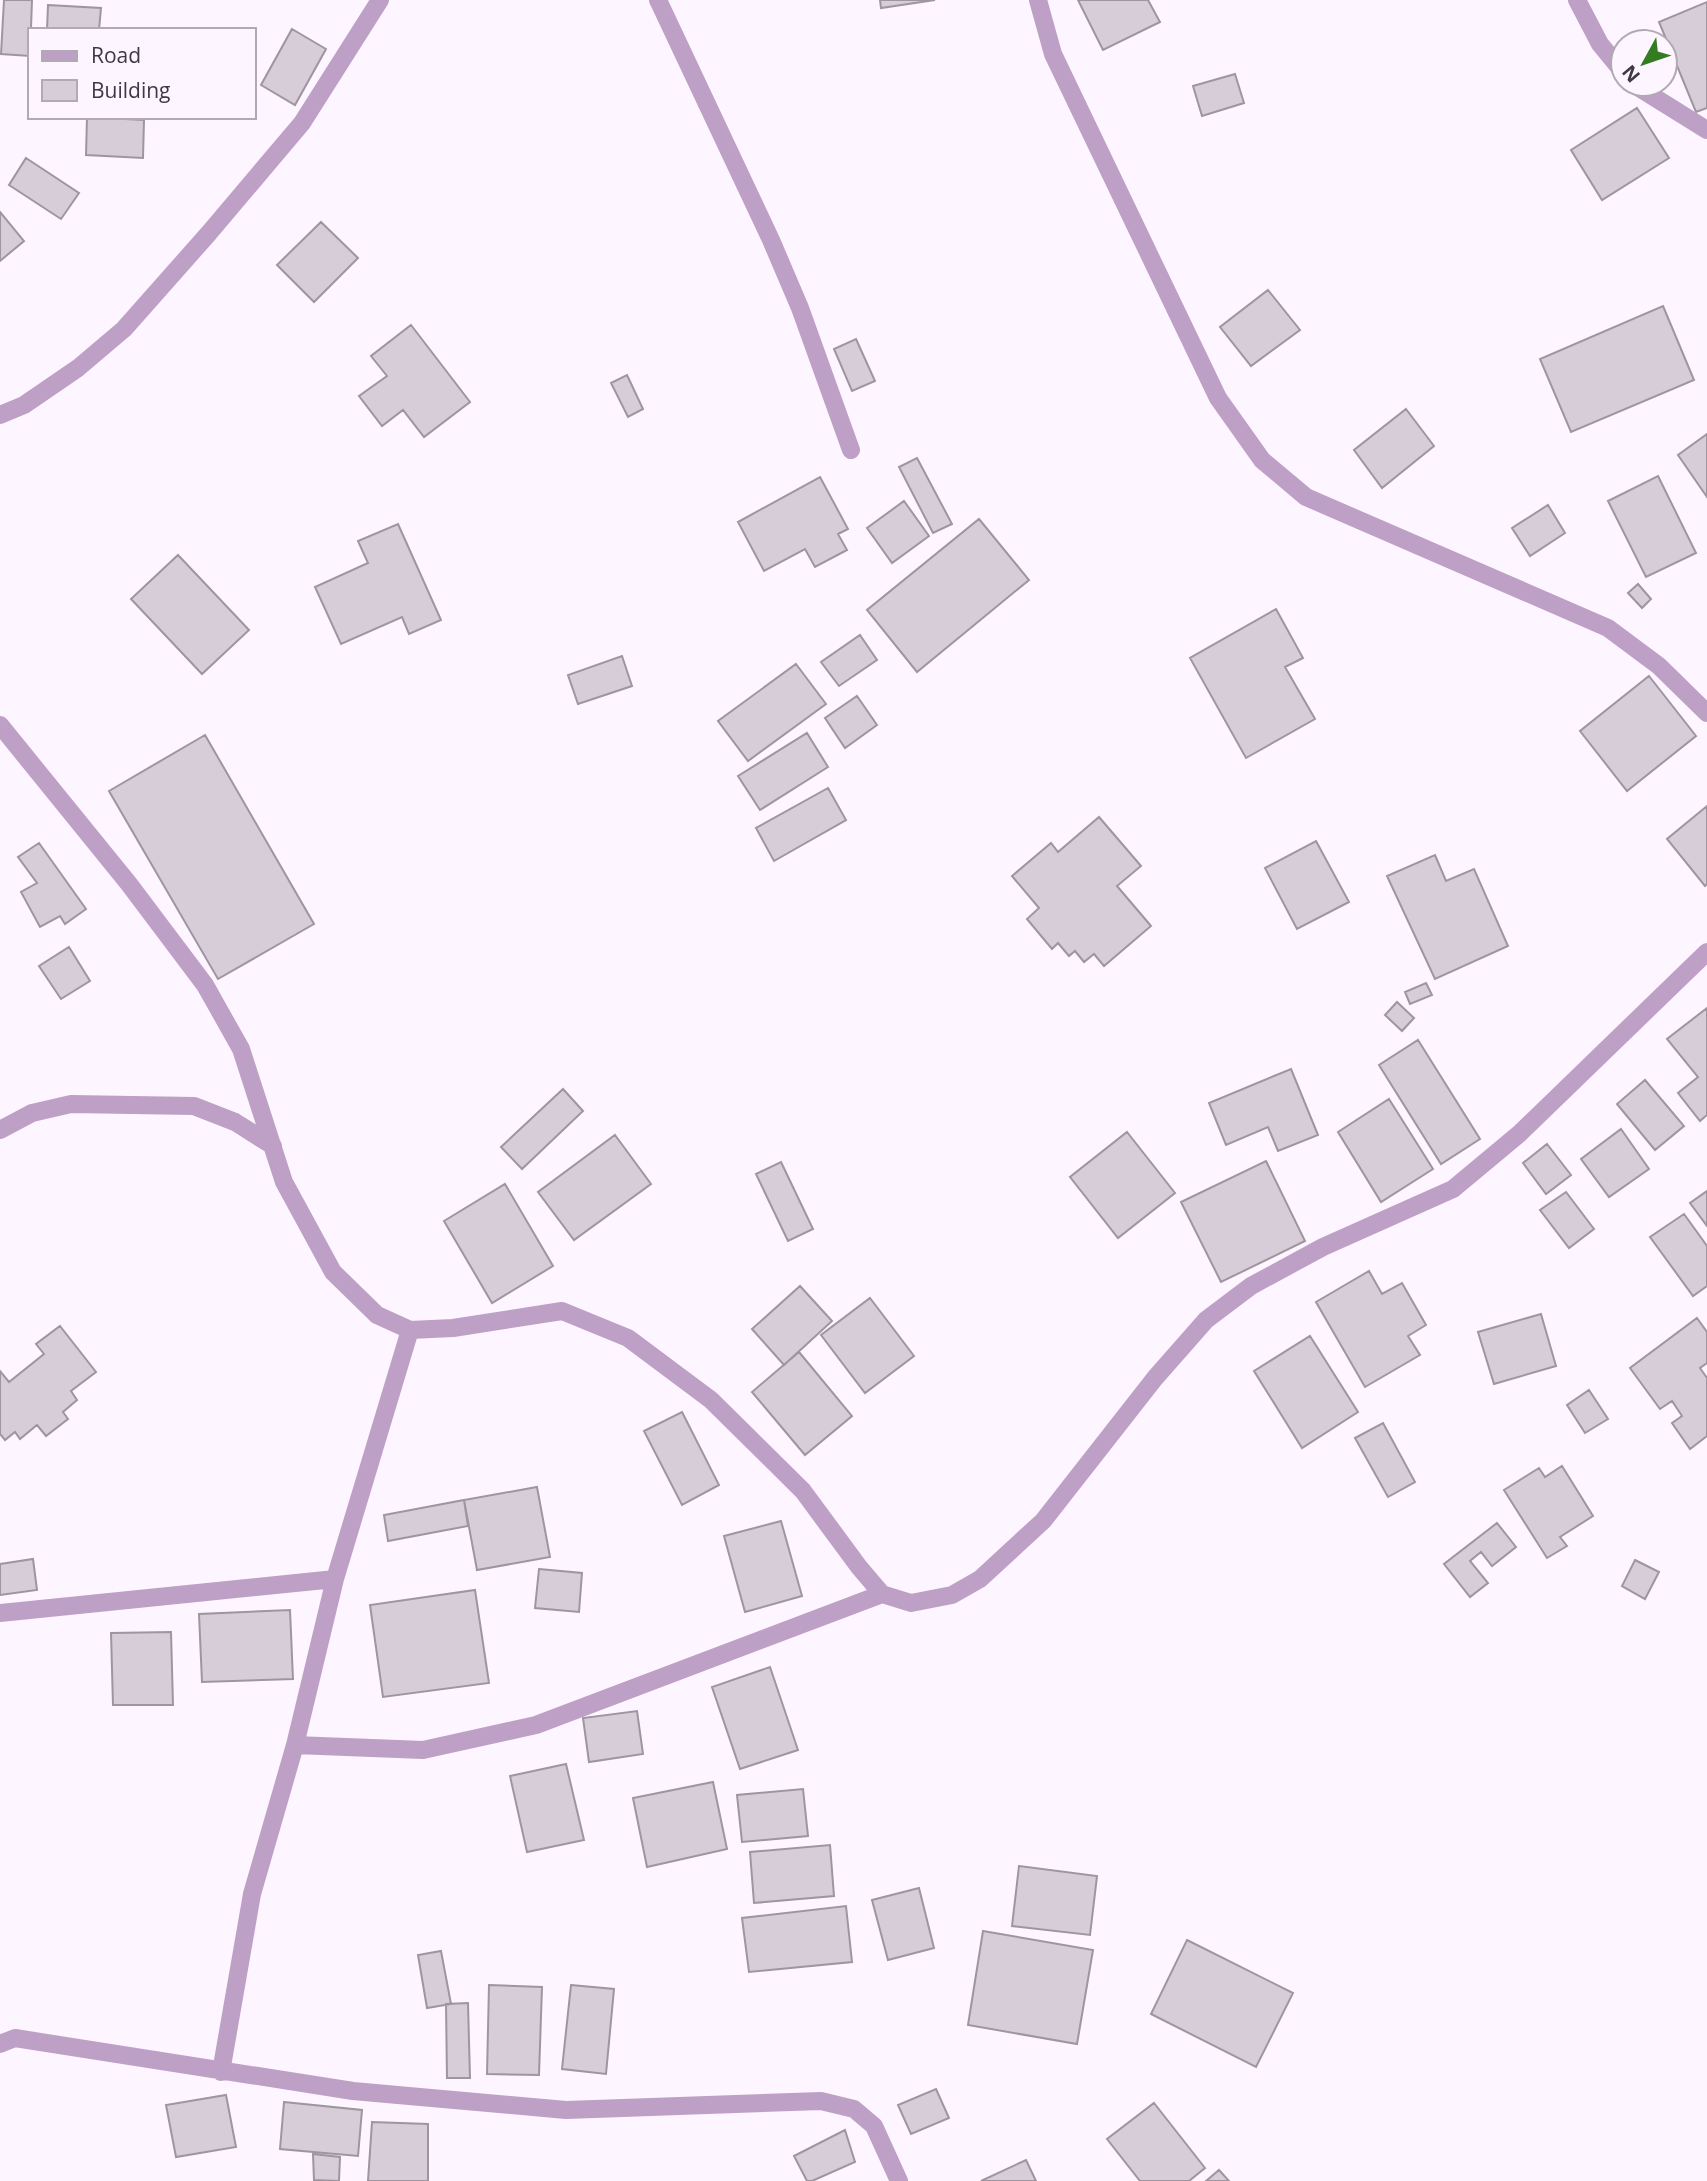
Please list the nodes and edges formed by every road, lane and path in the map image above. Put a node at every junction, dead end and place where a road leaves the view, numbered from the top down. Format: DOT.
graph roads {
  1 [pos="380,0"];
  2 [pos="658,0"];
  3 [pos="1038,0"];
  4 [pos="1577,0"];
  5 [pos="1609,55"];
  6 [pos="1656,98"];
  7 [pos="1707,130"];
  8 [pos="0,415"];
  9 [pos="851,450"];
  10 [pos="1707,713"];
  11 [pos="0,726"];
  12 [pos="1707,952"];
  13 [pos="0,1130"];
  14 [pos="273,1146"];
  15 [pos="410,1330"];
  16 [pos="335,1579"];
  17 [pos="882,1594"];
  18 [pos="0,1613"];
  19 [pos="295,1745"];
  20 [pos="0,2045"];
  21 [pos="221,2072"];
  22 [pos="899,2181"];
  1 -- 8 [label="street"];
  2 -- 9 [label="street"];
  3 -- 10 [label="street"];
  4 -- 5 [label="street"];
  6 -- 7 [label="street"];
  11 -- 14 [label="street"];
  12 -- 17 [label="street"];
  13 -- 14 [label="street"];
  14 -- 15 [label="street"];
  15 -- 16 [label="street"];
  15 -- 17 [label="street"];
  16 -- 18 [label="street"];
  16 -- 19 [label="street"];
  17 -- 19 [label="street"];
  19 -- 21 [label="street"];
  20 -- 21 [label="street"];
  21 -- 22 [label="street"];
}
